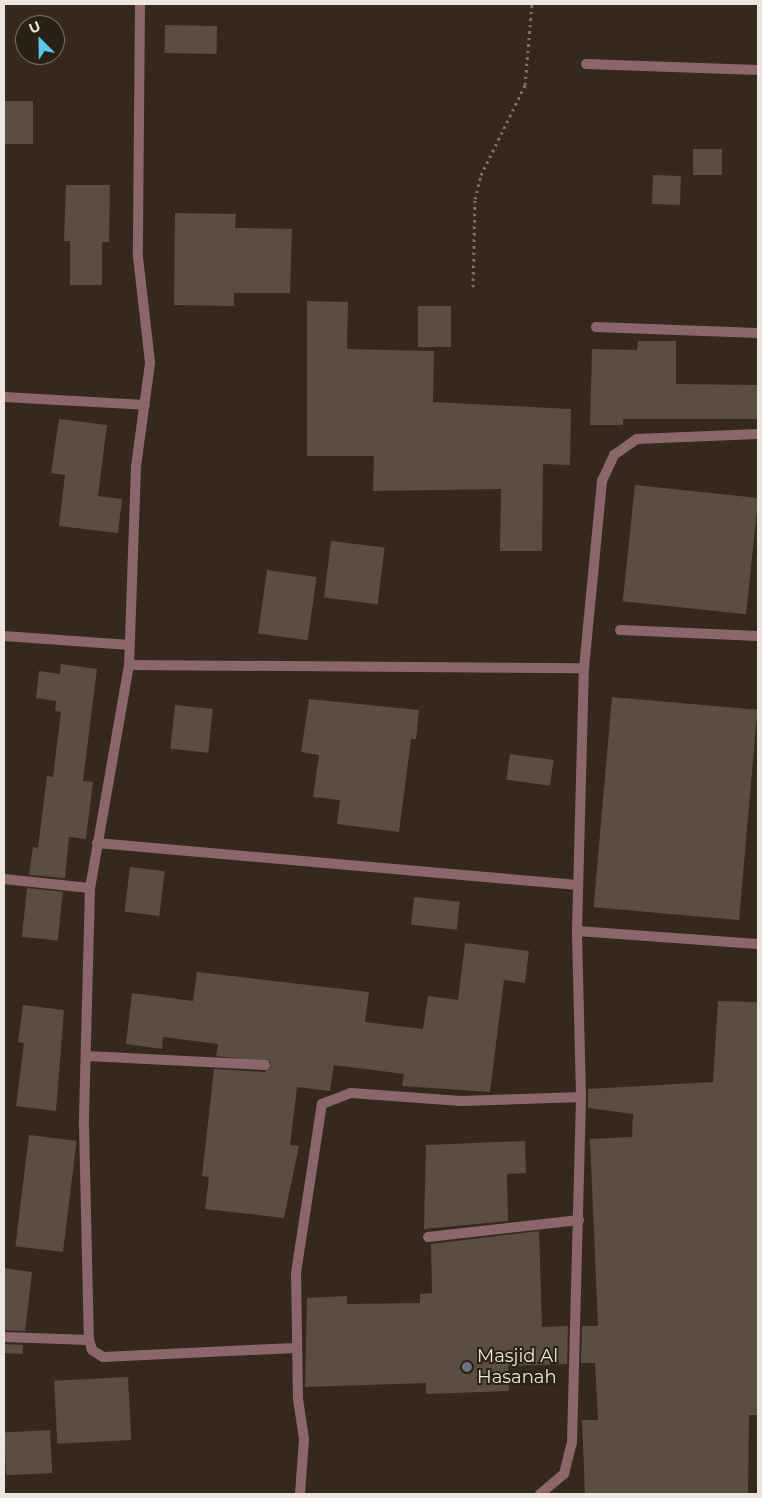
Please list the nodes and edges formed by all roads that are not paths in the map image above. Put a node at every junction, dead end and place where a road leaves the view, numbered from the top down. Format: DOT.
graph roads {
  1 [pos="140,4"];
  2 [pos="586,64"];
  3 [pos="758,70"];
  4 [pos="596,327"];
  5 [pos="758,333"];
  6 [pos="4,397"];
  7 [pos="145,405"];
  8 [pos="758,434"];
  9 [pos="620,630"];
  10 [pos="4,636"];
  11 [pos="758,636"];
  12 [pos="130,645"];
  13 [pos="129,665"];
  14 [pos="584,668"];
  15 [pos="97,843"];
  16 [pos="4,879"];
  17 [pos="578,885"];
  18 [pos="90,888"];
  19 [pos="577,931"];
  20 [pos="758,944"];
  21 [pos="86,1056"];
  22 [pos="265,1065"];
  23 [pos="581,1098"];
  24 [pos="579,1220"];
  25 [pos="428,1237"];
  26 [pos="4,1337"];
  27 [pos="90,1340"];
  28 [pos="296,1348"];
  29 [pos="300,1494"];
  30 [pos="540,1494"];
  1 -- 7 [label="street"];
  2 -- 3 [label="street"];
  4 -- 5 [label="street"];
  6 -- 7 [label="street"];
  7 -- 12 [label="street"];
  8 -- 14 [label="street"];
  9 -- 11 [label="street"];
  10 -- 12 [label="street"];
  12 -- 13 [label="street"];
  13 -- 14 [label="street"];
  13 -- 15 [label="street"];
  14 -- 17 [label="street"];
  15 -- 17 [label="street"];
  15 -- 18 [label="street"];
  16 -- 18 [label="street"];
  17 -- 19 [label="street"];
  18 -- 21 [label="street"];
  19 -- 20 [label="street"];
  19 -- 23 [label="street"];
  21 -- 22 [label="street"];
  21 -- 27 [label="street"];
  23 -- 24 [label="street"];
  23 -- 28 [label="street"];
  24 -- 25 [label="street"];
  24 -- 30 [label="street"];
  26 -- 27 [label="street"];
  27 -- 28 [label="street"];
  28 -- 29 [label="street"];
}
